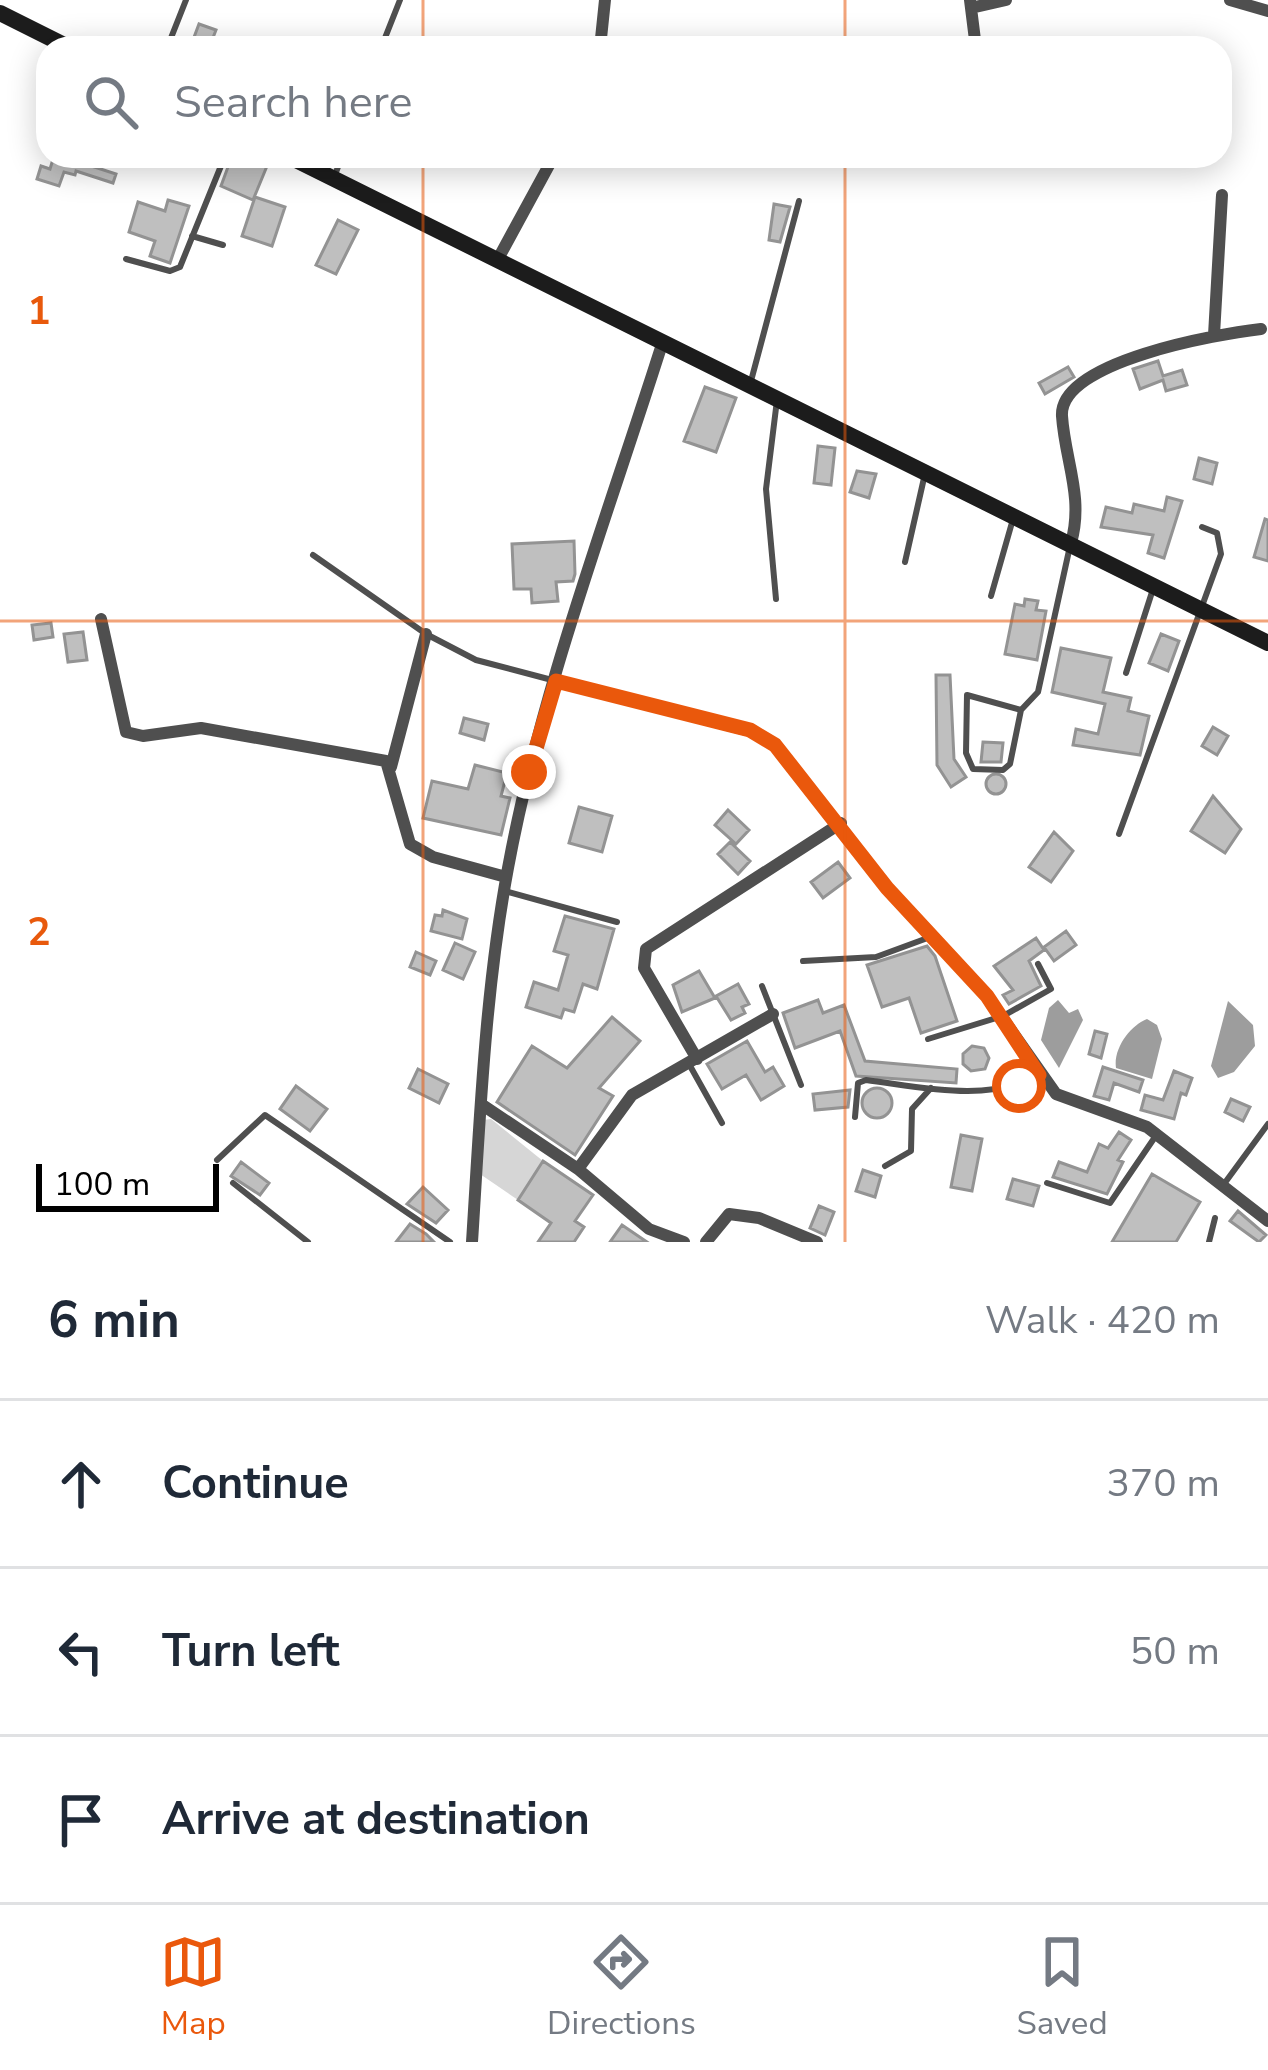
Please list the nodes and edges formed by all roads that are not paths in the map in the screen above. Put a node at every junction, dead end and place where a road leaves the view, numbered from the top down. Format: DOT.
graph roads {
  1 [pos="186,0"];
  2 [pos="400,0"];
  3 [pos="605,0"];
  4 [pos="1006,0"];
  5 [pos="1230,0"];
  6 [pos="970,4"];
  7 [pos="1268,11"];
  8 [pos="0,14"];
  9 [pos="45,36"];
  10 [pos="171,36"];
  11 [pos="386,36"];
  12 [pos="601,36"];
  13 [pos="974,36"];
  14 [pos="220,168"];
  15 [pos="314,168"];
  16 [pos="338,168"];
  17 [pos="547,168"];
  18 [pos="334,178"];
  19 [pos="1222,195"];
  20 [pos="799,201"];
  21 [pos="192,236"];
  22 [pos="223,245"];
  23 [pos="126,259"];
  24 [pos="498,259"];
  25 [pos="1261,329"];
  26 [pos="1214,335"];
  27 [pos="663,341"];
  28 [pos="750,384"];
  29 [pos="778,398"];
  30 [pos="926,471"];
  31 [pos="1014,514"];
  32 [pos="1202,527"];
  33 [pos="1071,543"];
  34 [pos="313,555"];
  35 [pos="904,562"];
  36 [pos="1155,585"];
  37 [pos="992,596"];
  38 [pos="776,598"];
  39 [pos="1203,610"];
  40 [pos="101,619"];
  41 [pos="426,634"];
  42 [pos="1268,643"];
  43 [pos="1126,673"];
  44 [pos="556,681"];
  45 [pos="1021,710"];
  46 [pos="391,767"];
  47 [pos="841,823"];
  48 [pos="1119,834"];
  49 [pos="505,884"];
  50 [pos="617,922"];
  51 [pos="933,936"];
  52 [pos="803,961"];
  53 [pos="1038,964"];
  54 [pos="762,986"];
  55 [pos="773,1014"];
  56 [pos="1003,1016"];
  57 [pos="928,1039"];
  58 [pos="693,1061"];
  59 [pos="1039,1075"];
  60 [pos="801,1085"];
  61 [pos="931,1088"];
  62 [pos="481,1104"];
  63 [pos="855,1117"];
  64 [pos="722,1123"];
  65 [pos="1268,1124"];
  66 [pos="1157,1134"];
  67 [pos="218,1160"];
  68 [pos="886,1166"];
  69 [pos="578,1169"];
  70 [pos="233,1183"];
  71 [pos="1046,1183"];
  72 [pos="1225,1184"];
  73 [pos="1215,1218"];
  74 [pos="1268,1221"];
  75 [pos="308,1242"];
  76 [pos="450,1242"];
  77 [pos="472,1242"];
  78 [pos="684,1242"];
  79 [pos="706,1242"];
  80 [pos="817,1242"];
  81 [pos="1209,1242"];
  1 -- 10 [label="lane"];
  2 -- 11 [label="lane"];
  3 -- 12 [label="street"];
  4 -- 6 [label="street"];
  5 -- 7 [label="street"];
  6 -- 13 [label="street"];
  8 -- 9 [label="street"];
  14 -- 21 [label="lane"];
  15 -- 18 [label="street"];
  16 -- 18 [label="lane"];
  17 -- 24 [label="street"];
  18 -- 24 [label="street"];
  19 -- 26 [label="street"];
  20 -- 28 [label="lane"];
  21 -- 22 [label="lane"];
  21 -- 23 [label="lane"];
  24 -- 27 [label="street"];
  25 -- 26 [label="street"];
  26 -- 33 [label="street"];
  27 -- 28 [label="street"];
  27 -- 44 [label="street"];
  28 -- 29 [label="street"];
  29 -- 30 [label="street"];
  29 -- 38 [label="lane"];
  30 -- 31 [label="street"];
  30 -- 35 [label="lane"];
  31 -- 33 [label="street"];
  31 -- 37 [label="lane"];
  32 -- 39 [label="lane"];
  33 -- 36 [label="street"];
  33 -- 45 [label="lane"];
  34 -- 41 [label="lane"];
  36 -- 39 [label="street"];
  36 -- 43 [label="lane"];
  39 -- 42 [label="street"];
  39 -- 48 [label="lane"];
  40 -- 46 [label="street"];
  41 -- 44 [label="lane"];
  41 -- 46 [label="street"];
  44 -- 47 [label="street"];
  44 -- 49 [label="street"];
  45 -- 45 [label="lane"];
  46 -- 49 [label="street"];
  47 -- 51 [label="street"];
  47 -- 58 [label="street"];
  49 -- 50 [label="lane"];
  49 -- 62 [label="street"];
  51 -- 52 [label="lane"];
  51 -- 56 [label="street"];
  53 -- 56 [label="lane"];
  54 -- 55 [label="lane"];
  55 -- 58 [label="street"];
  55 -- 60 [label="lane"];
  56 -- 57 [label="lane"];
  56 -- 59 [label="street"];
  58 -- 64 [label="lane"];
  58 -- 69 [label="street"];
  59 -- 61 [label="lane"];
  59 -- 66 [label="street"];
  61 -- 63 [label="lane"];
  61 -- 68 [label="lane"];
  62 -- 69 [label="street"];
  62 -- 77 [label="street"];
  65 -- 72 [label="lane"];
  66 -- 71 [label="lane"];
  66 -- 72 [label="street"];
  67 -- 76 [label="lane"];
  69 -- 78 [label="street"];
  70 -- 75 [label="lane"];
  72 -- 74 [label="street"];
  73 -- 81 [label="lane"];
  79 -- 80 [label="street"];
}
